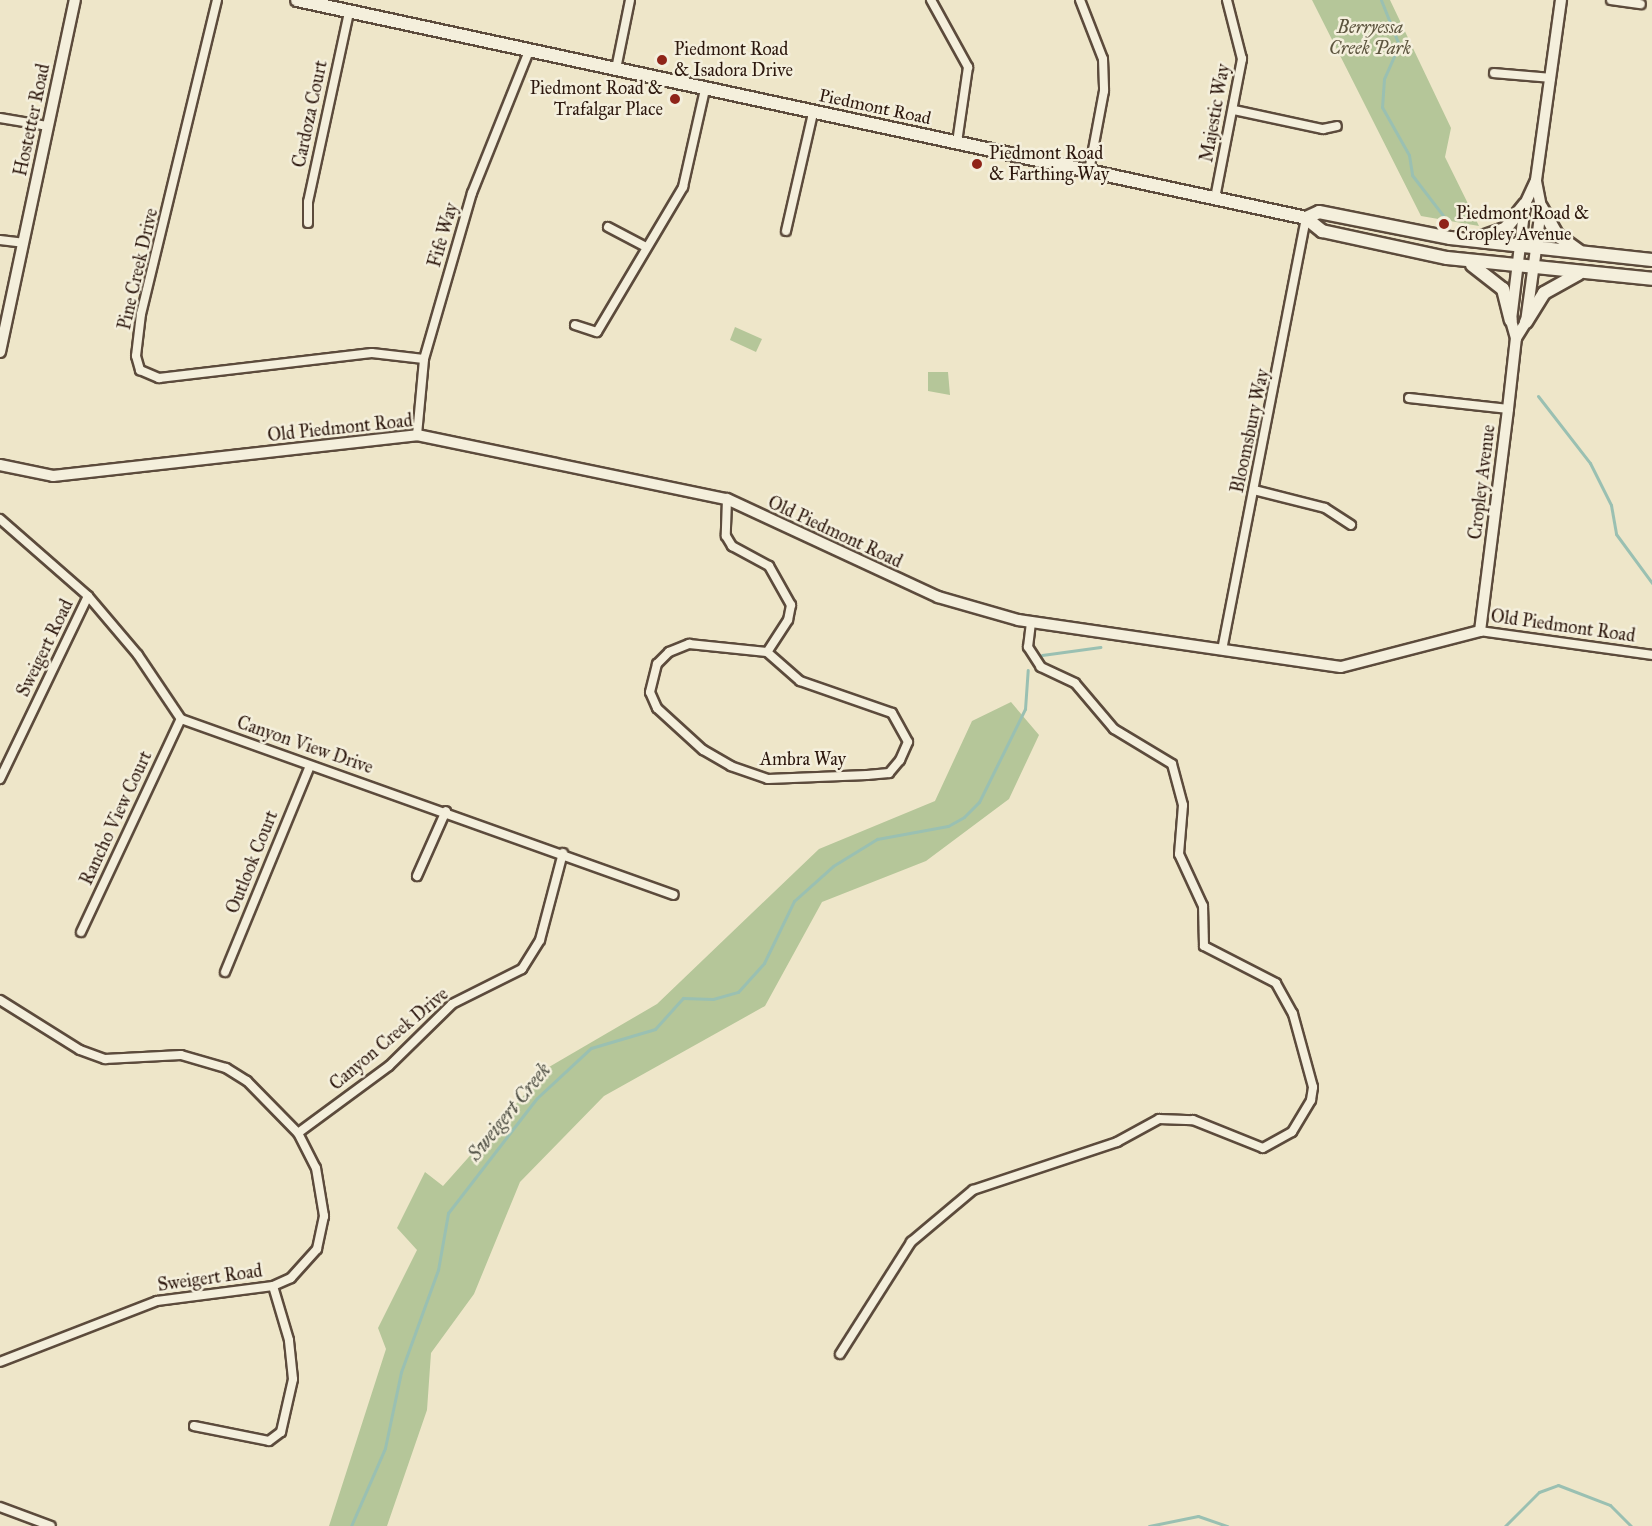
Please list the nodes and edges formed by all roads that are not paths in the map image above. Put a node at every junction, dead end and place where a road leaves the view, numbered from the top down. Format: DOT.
graph roads {
  1 [pos="75,0"];
  2 [pos="217,0"];
  3 [pos="297,0"];
  4 [pos="630,0"];
  5 [pos="931,0"];
  6 [pos="1080,0"];
  7 [pos="1227,0"];
  8 [pos="1561,0"];
  9 [pos="1611,0"];
  10 [pos="1641,4"];
  11 [pos="349,12"];
  12 [pos="529,51"];
  13 [pos="616,69"];
  14 [pos="1494,74"];
  15 [pos="1551,78"];
  16 [pos="705,88"];
  17 [pos="1234,110"];
  18 [pos="813,112"];
  19 [pos="0,118"];
  20 [pos="48,126"];
  21 [pos="1337,126"];
  22 [pos="957,142"];
  23 [pos="1089,171"];
  24 [pos="1536,180"];
  25 [pos="1215,198"];
  26 [pos="1526,204"];
  27 [pos="1541,207"];
  28 [pos="1306,218"];
  29 [pos="308,223"];
  30 [pos="608,227"];
  31 [pos="786,231"];
  32 [pos="0,240"];
  33 [pos="1472,240"];
  34 [pos="23,243"];
  35 [pos="1520,246"];
  36 [pos="646,247"];
  37 [pos="1536,249"];
  38 [pos="1583,254"];
  39 [pos="1652,260"];
  40 [pos="1466,261"];
  41 [pos="1518,266"];
  42 [pos="1533,267"];
  43 [pos="1585,272"];
  44 [pos="1652,279"];
  45 [pos="1511,320"];
  46 [pos="1526,322"];
  47 [pos="575,326"];
  48 [pos="1516,338"];
  49 [pos="0,352"];
  50 [pos="424,359"];
  51 [pos="1409,398"];
  52 [pos="1508,409"];
  53 [pos="417,435"];
  54 [pos="0,465"];
  55 [pos="1254,490"];
  56 [pos="727,499"];
  57 [pos="0,519"];
  58 [pos="1351,525"];
  59 [pos="88,596"];
  60 [pos="1031,622"];
  61 [pos="1480,631"];
  62 [pos="1222,650"];
  63 [pos="767,652"];
  64 [pos="1652,655"];
  65 [pos="180,719"];
  66 [pos="310,765"];
  67 [pos="0,779"];
  68 [pos="446,811"];
  69 [pos="563,853"];
  70 [pos="417,876"];
  71 [pos="674,895"];
  72 [pos="81,932"];
  73 [pos="225,972"];
  74 [pos="0,1000"];
  75 [pos="298,1132"];
  76 [pos="273,1286"];
  77 [pos="840,1354"];
  78 [pos="0,1362"];
  79 [pos="194,1426"];
  80 [pos="0,1508"];
  81 [pos="51,1526"];
  1 -- 20 [label="street, Hostetter Road"];
  2 -- 50 [label="street, Pine Creek Drive"];
  3 -- 11 [label="main road, Piedmont Road"];
  4 -- 13 [label="street"];
  5 -- 22 [label="street"];
  6 -- 23 [label="street"];
  7 -- 17 [label="street, Majestic Way"];
  8 -- 15 [label="street, Cropley Avenue"];
  9 -- 10 [label="street"];
  11 -- 12 [label="main road, Piedmont Road"];
  11 -- 29 [label="street, Cardoza Court"];
  12 -- 13 [label="main road, Piedmont Road"];
  12 -- 50 [label="street, Fife Way"];
  13 -- 16 [label="main road, Piedmont Road"];
  14 -- 15 [label="street"];
  15 -- 24 [label="street, Cropley Avenue"];
  16 -- 18 [label="main road, Piedmont Road"];
  16 -- 36 [label="street"];
  17 -- 21 [label="street"];
  17 -- 25 [label="street, Majestic Way"];
  18 -- 22 [label="main road, Piedmont Road"];
  18 -- 31 [label="street"];
  19 -- 20 [label="street"];
  20 -- 34 [label="street, Hostetter Road"];
  22 -- 23 [label="main road, Piedmont Road"];
  23 -- 25 [label="main road, Piedmont Road"];
  24 -- 26 [label="street, Cropley Avenue"];
  24 -- 27 [label="street, Cropley Avenue"];
  25 -- 28 [label="main road, Piedmont Road"];
  26 -- 33 [label="main road"];
  26 -- 35 [label="street, Cropley Avenue"];
  27 -- 37 [label="street, Cropley Avenue"];
  27 -- 38 [label="main road"];
  28 -- 33 [label="main road, Piedmont Road"];
  28 -- 40 [label="main road, Piedmont Road"];
  28 -- 55 [label="street, Bloomsbury Way"];
  30 -- 36 [label="street"];
  32 -- 34 [label="street"];
  33 -- 35 [label="main road, Piedmont Road"];
  34 -- 49 [label="street, Hostetter Road"];
  35 -- 37 [label="main road, Piedmont Road"];
  35 -- 41 [label="street, Cropley Avenue"];
  36 -- 47 [label="street"];
  37 -- 38 [label="main road, Piedmont Road"];
  37 -- 42 [label="street, Cropley Avenue"];
  38 -- 39 [label="main road, Piedmont Road"];
  40 -- 41 [label="main road, Piedmont Road"];
  40 -- 45 [label="main road"];
  41 -- 42 [label="main road, Piedmont Road"];
  41 -- 45 [label="street, Cropley Avenue"];
  42 -- 43 [label="main road, Piedmont Road"];
  42 -- 46 [label="street, Cropley Avenue"];
  43 -- 44 [label="main road, Piedmont Road"];
  43 -- 46 [label="main road"];
  45 -- 48 [label="street, Cropley Avenue"];
  46 -- 48 [label="street, Cropley Avenue"];
  48 -- 52 [label="street, Cropley Avenue"];
  50 -- 53 [label="street, Fife Way"];
  51 -- 52 [label="street"];
  52 -- 61 [label="street, Cropley Avenue"];
  53 -- 54 [label="street, Old Piedmont Road"];
  53 -- 56 [label="street, Old Piedmont Road"];
  55 -- 58 [label="street"];
  55 -- 62 [label="street, Bloomsbury Way"];
  56 -- 60 [label="street, Old Piedmont Road"];
  56 -- 63 [label="street"];
  57 -- 59 [label="street"];
  59 -- 65 [label="street"];
  59 -- 67 [label="street, Sweigert Road"];
  60 -- 62 [label="street, Old Piedmont Road"];
  60 -- 77 [label="street"];
  61 -- 62 [label="street, Old Piedmont Road"];
  61 -- 64 [label="street, Old Piedmont Road"];
  63 -- 63 [label="street, Ambra Way"];
  65 -- 66 [label="street, Canyon View Drive"];
  65 -- 72 [label="street, Rancho View Court"];
  66 -- 68 [label="street, Canyon View Drive"];
  66 -- 73 [label="street, Outlook Court"];
  68 -- 69 [label="street, Canyon View Drive"];
  68 -- 70 [label="street"];
  69 -- 71 [label="street, Canyon View Drive"];
  69 -- 75 [label="street, Canyon Creek Drive"];
  74 -- 75 [label="street, Sweigert Road"];
  75 -- 76 [label="street, Sweigert Road"];
  76 -- 78 [label="street, Sweigert Road"];
  76 -- 79 [label="street"];
  80 -- 81 [label="street"];
}
